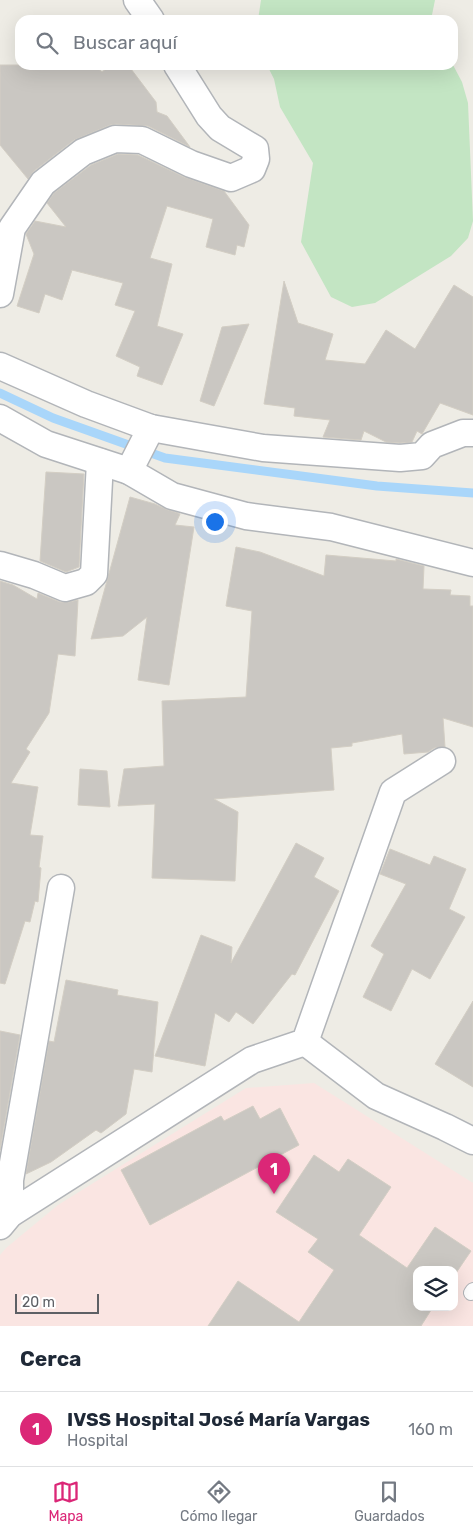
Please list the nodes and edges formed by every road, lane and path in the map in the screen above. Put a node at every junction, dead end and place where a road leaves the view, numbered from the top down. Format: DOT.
graph roads {
  1 [pos="137,0"];
  2 [pos="148,15"];
  3 [pos="180,70"];
  4 [pos="0,294"];
  5 [pos="0,366"];
  6 [pos="0,418"];
  7 [pos="151,428"];
  8 [pos="473,433"];
  9 [pos="100,462"];
  10 [pos="129,471"];
  11 [pos="473,563"];
  12 [pos="0,565"];
  13 [pos="442,761"];
  14 [pos="61,888"];
  15 [pos="305,1042"];
  16 [pos="473,1141"];
  17 [pos="5,1220"];
  1 -- 2 [label="street"];
  3 -- 4 [label="street"];
  5 -- 7 [label="street"];
  6 -- 9 [label="street"];
  7 -- 8 [label="street"];
  7 -- 10 [label="street"];
  9 -- 10 [label="street"];
  9 -- 12 [label="street"];
  10 -- 11 [label="street"];
  13 -- 15 [label="street"];
  14 -- 17 [label="street"];
  15 -- 16 [label="street"];
  15 -- 17 [label="street"];
}
